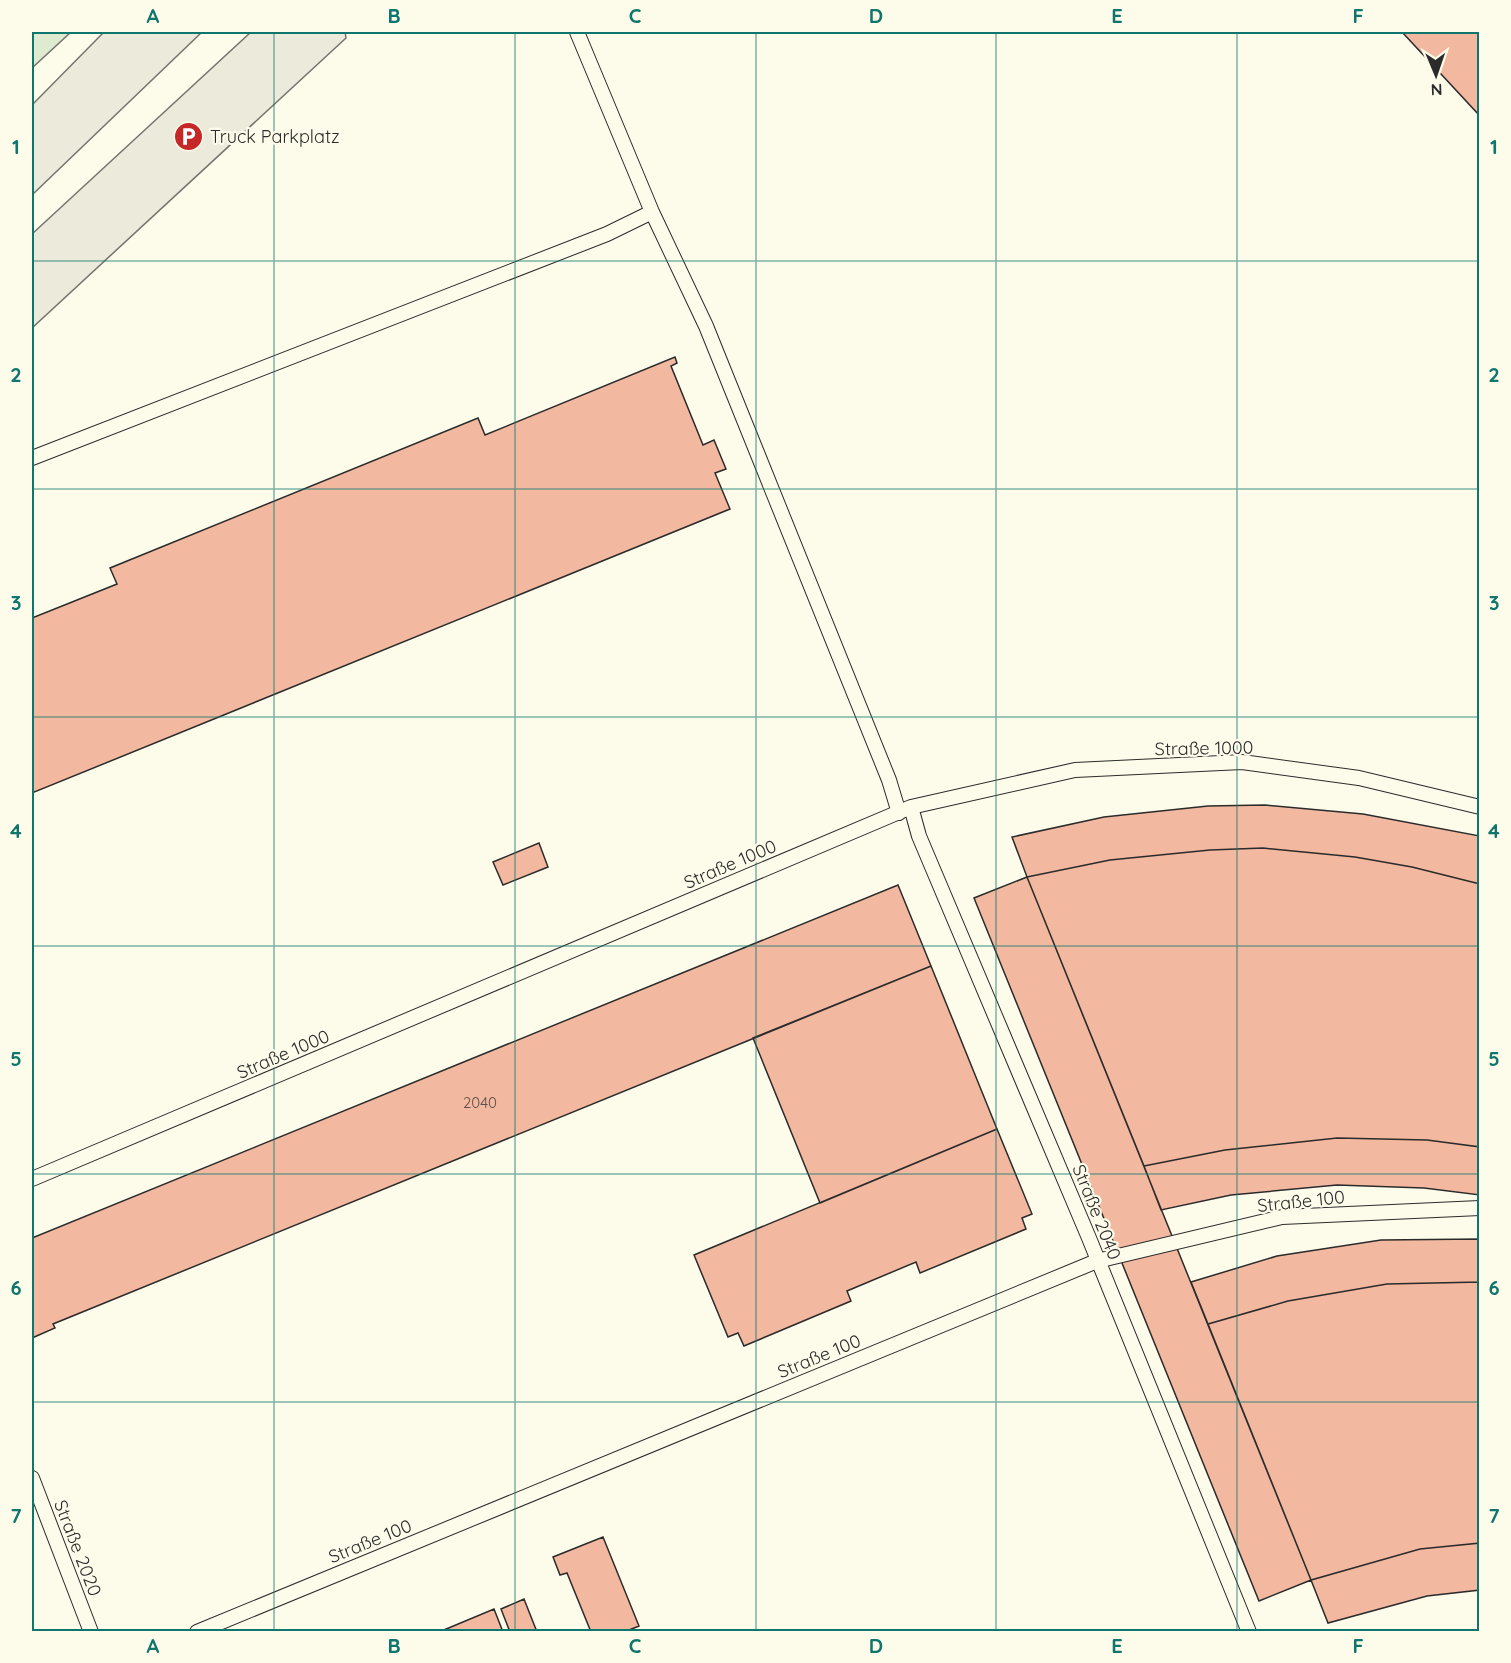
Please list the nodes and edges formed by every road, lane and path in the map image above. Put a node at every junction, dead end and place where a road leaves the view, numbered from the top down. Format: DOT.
graph roads {
  1 [pos="576,32"];
  2 [pos="652,212"];
  3 [pos="32,447"];
  4 [pos="53,451"];
  5 [pos="32,458"];
  6 [pos="1479,807"];
  7 [pos="905,810"];
  8 [pos="32,1179"];
  9 [pos="1479,1208"];
  10 [pos="1097,1261"];
  11 [pos="32,1478"];
  12 [pos="91,1632"];
  13 [pos="197,1632"];
  14 [pos="1249,1632"];
  1 -- 2 [label="lane, Straße 2040"];
  2 -- 4 [label="lane"];
  2 -- 7 [label="lane, Straße 2040"];
  3 -- 4 [label="lane"];
  4 -- 5 [label="lane"];
  6 -- 7 [label="lane, Straße 1000"];
  7 -- 8 [label="lane, Straße 1000"];
  7 -- 10 [label="lane, Straße 2040"];
  9 -- 10 [label="lane, Straße 100"];
  10 -- 13 [label="lane, Straße 100"];
  10 -- 14 [label="lane, Straße 2040"];
  11 -- 12 [label="lane, Straße 2020"];
}
